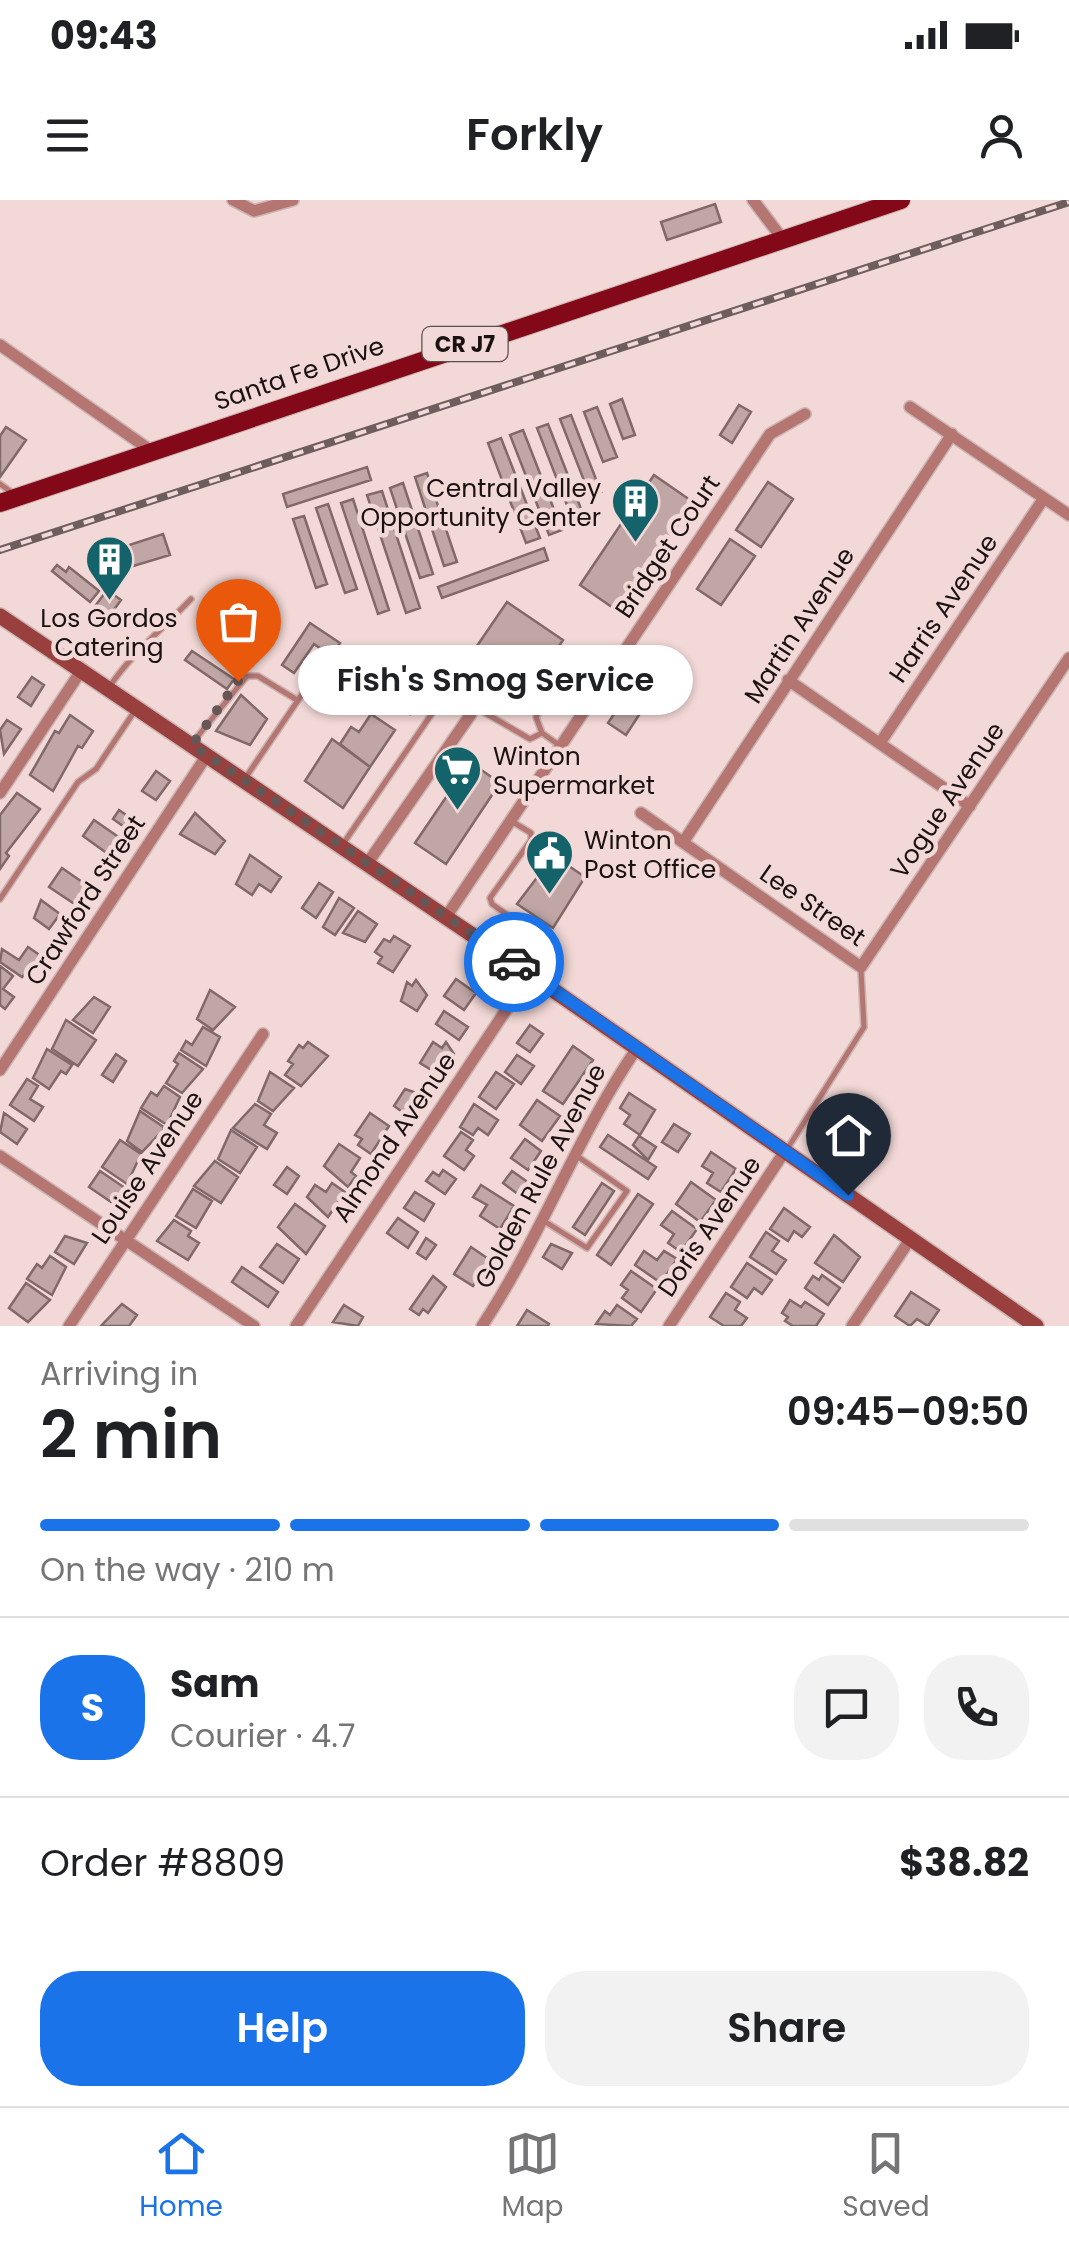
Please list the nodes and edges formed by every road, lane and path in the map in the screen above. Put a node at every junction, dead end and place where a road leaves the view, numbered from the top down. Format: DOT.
graph roads {
  1 [pos="233,200"];
  2 [pos="293,200"];
  3 [pos="753,200"];
  4 [pos="900,200"];
  5 [pos="781,237"];
  6 [pos="0,345"];
  7 [pos="910,407"];
  8 [pos="805,414"];
  9 [pos="952,434"];
  10 [pos="150,450"];
  11 [pos="0,484"];
  12 [pos="1044,498"];
  13 [pos="9,500"];
  14 [pos="1069,515"];
  15 [pos="190,599"];
  16 [pos="0,616"];
  17 [pos="1069,658"];
  18 [pos="324,662"];
  19 [pos="612,669"];
  20 [pos="82,670"];
  21 [pos="788,680"];
  22 [pos="108,689"];
  23 [pos="298,700"];
  24 [pos="137,708"];
  25 [pos="472,710"];
  26 [pos="542,733"];
  27 [pos="880,743"];
  28 [pos="192,745"];
  29 [pos="560,746"];
  30 [pos="207,755"];
  31 [pos="244,780"];
  32 [pos="0,793"];
  33 [pos="970,806"];
  34 [pos="640,812"];
  35 [pos="510,820"];
  36 [pos="684,842"];
  37 [pos="341,846"];
  38 [pos="367,864"];
  39 [pos="0,900"];
  40 [pos="446,916"];
  41 [pos="862,967"];
  42 [pos="526,971"];
  43 [pos="263,1034"];
  44 [pos="637,1048"];
  45 [pos="0,1070"];
  46 [pos="786,1151"];
  47 [pos="576,1155"];
  48 [pos="0,1156"];
  49 [pos="544,1221"];
  50 [pos="910,1238"];
  51 [pos="126,1240"];
  52 [pos="68,1326"];
  53 [pos="254,1326"];
  54 [pos="296,1326"];
  55 [pos="482,1326"];
  56 [pos="669,1326"];
  57 [pos="852,1326"];
  58 [pos="1036,1326"];
  1 -- 2 [label="street"];
  3 -- 5 [label="street"];
  4 -- 5 [label="main road, Santa Fe Drive / CR J7"];
  5 -- 10 [label="main road, Santa Fe Drive / CR J7"];
  6 -- 10 [label="street"];
  7 -- 9 [label="street"];
  8 -- 19 [label="street, Bridget Court"];
  9 -- 12 [label="street"];
  9 -- 21 [label="street, Martin Avenue"];
  10 -- 13 [label="main road, Santa Fe Drive / CR J7"];
  11 -- 13 [label="lane"];
  12 -- 14 [label="street"];
  12 -- 27 [label="street, Harris Avenue"];
  15 -- 22 [label="lane"];
  16 -- 20 [label="main road"];
  17 -- 33 [label="street, Vogue Avenue"];
  18 -- 23 [label="lane"];
  19 -- 26 [label="lane"];
  19 -- 29 [label="street, Bridget Court"];
  20 -- 22 [label="main road"];
  20 -- 32 [label="street"];
  21 -- 27 [label="street"];
  21 -- 36 [label="street, Martin Avenue"];
  22 -- 24 [label="main road"];
  23 -- 28 [label="lane"];
  23 -- 31 [label="lane"];
  24 -- 28 [label="main road"];
  24 -- 39 [label="lane"];
  25 -- 26 [label="lane"];
  25 -- 37 [label="lane"];
  25 -- 38 [label="street"];
  26 -- 29 [label="lane"];
  27 -- 33 [label="street"];
  28 -- 30 [label="main road"];
  29 -- 35 [label="street, Bridget Court"];
  30 -- 31 [label="main road"];
  30 -- 45 [label="street, Crawford Street"];
  31 -- 37 [label="main road"];
  33 -- 41 [label="street, Vogue Avenue"];
  34 -- 36 [label="street, Lee Street"];
  35 -- 40 [label="street, Bridget Court"];
  35 -- 42 [label="lane"];
  36 -- 41 [label="street, Lee Street"];
  37 -- 38 [label="main road"];
  38 -- 40 [label="main road"];
  40 -- 42 [label="main road"];
  41 -- 46 [label="lane"];
  42 -- 44 [label="main road"];
  42 -- 54 [label="street, Almond Avenue"];
  43 -- 51 [label="street, Louise Avenue"];
  44 -- 46 [label="main road"];
  44 -- 47 [label="street, Golden Rule Avenue"];
  46 -- 50 [label="main road"];
  46 -- 56 [label="street, Doris Avenue"];
  47 -- 49 [label="street, Golden Rule Avenue"];
  47 -- 49 [label="lane"];
  48 -- 51 [label="street"];
  49 -- 55 [label="street, Golden Rule Avenue"];
  50 -- 57 [label="street"];
  50 -- 58 [label="main road"];
  51 -- 52 [label="street, Louise Avenue"];
  51 -- 53 [label="street"];
}
